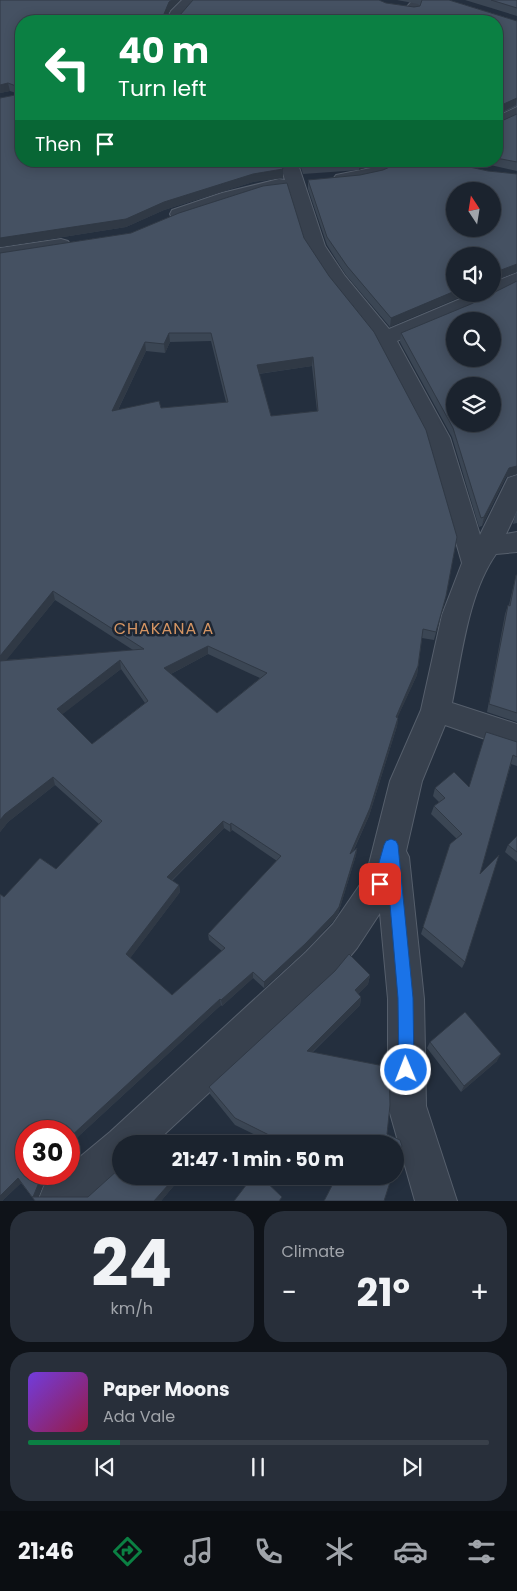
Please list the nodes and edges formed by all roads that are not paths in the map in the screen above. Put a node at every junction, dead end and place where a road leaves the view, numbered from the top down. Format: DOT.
graph roads {
  1 [pos="246,0"];
  2 [pos="417,5"];
  3 [pos="393,6"];
  4 [pos="176,15"];
  5 [pos="407,15"];
  6 [pos="517,112"];
  7 [pos="503,120"];
  8 [pos="294,167"];
  9 [pos="388,167"];
  10 [pos="309,181"];
  11 [pos="160,222"];
  12 [pos="83,242"];
  13 [pos="0,254"];
  14 [pos="517,280"];
  15 [pos="501,287"];
  16 [pos="472,302"];
  17 [pos="385,338"];
  18 [pos="517,484"];
  19 [pos="493,550"];
  20 [pos="436,710"];
  21 [pos="517,737"];
  22 [pos="391,845"];
  23 [pos="135,1135"];
  24 [pos="112,1155"];
  25 [pos="59,1201"];
  26 [pos="436,1201"];
  1 -- 4 [label="street"];
  2 -- 3 [label="street"];
  2 -- 5 [label="street"];
  6 -- 7 [label="street"];
  8 -- 10 [label="street"];
  9 -- 10 [label="street"];
  10 -- 11 [label="street"];
  10 -- 17 [label="street"];
  12 -- 13 [label="street"];
  14 -- 15 [label="street"];
  16 -- 17 [label="street"];
  17 -- 19 [label="street"];
  18 -- 19 [label="street"];
  19 -- 20 [label="street"];
  20 -- 21 [label="street"];
  20 -- 22 [label="street"];
  22 -- 23 [label="street"];
  22 -- 26 [label="street"];
  24 -- 25 [label="street"];
}
